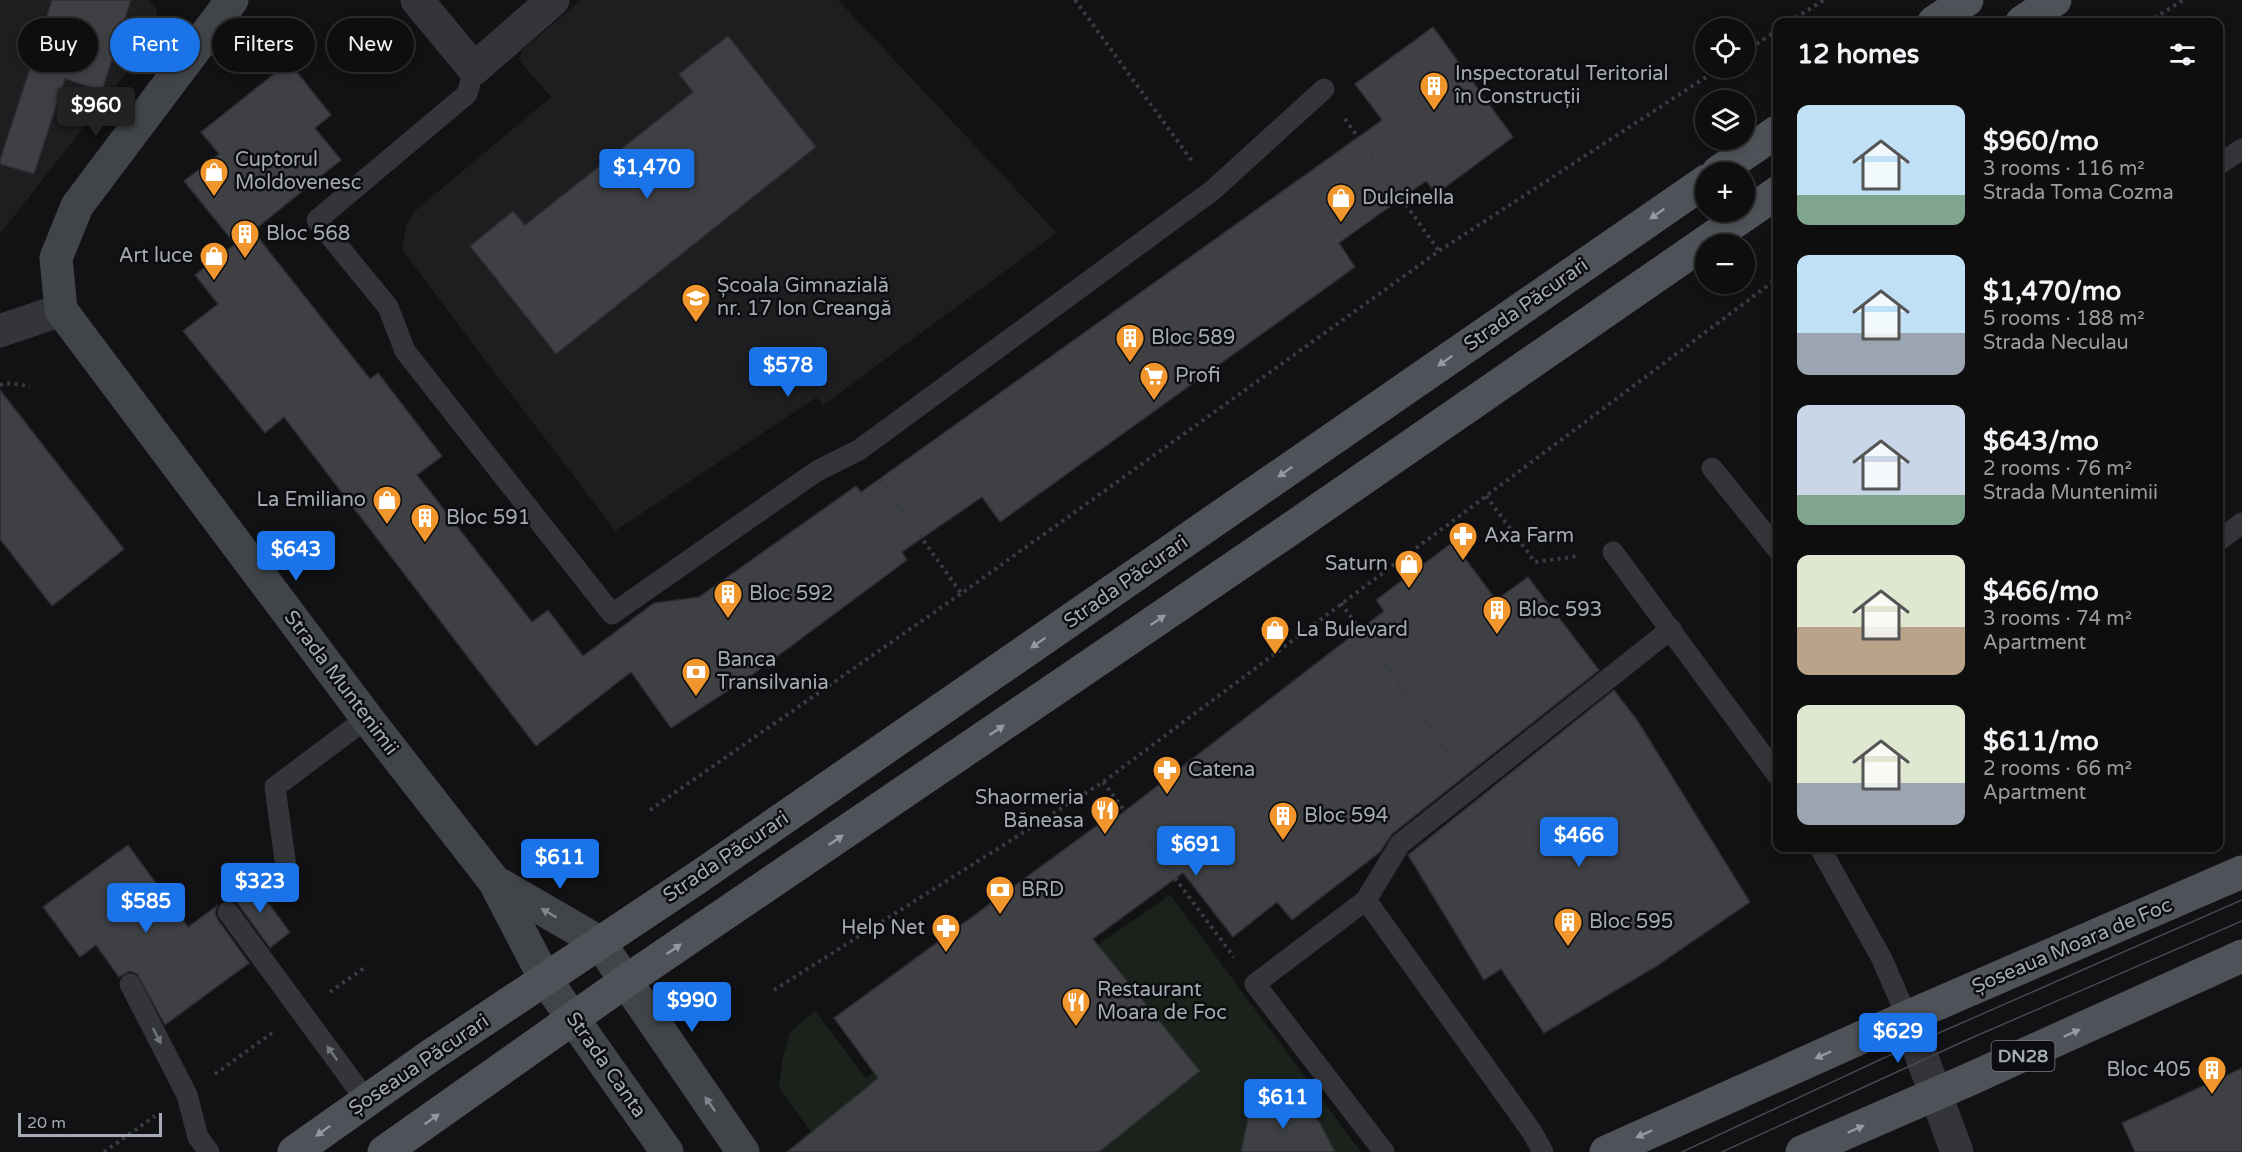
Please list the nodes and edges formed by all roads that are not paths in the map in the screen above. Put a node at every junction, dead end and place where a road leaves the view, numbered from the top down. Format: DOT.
graph roads {
  1 [pos="232,0"];
  2 [pos="417,0"];
  3 [pos="553,0"];
  4 [pos="1967,0"];
  5 [pos="2055,0"];
  6 [pos="1940,18"];
  7 [pos="2028,18"];
  8 [pos="474,69"];
  9 [pos="1324,89"];
  10 [pos="1773,134"];
  11 [pos="2242,149"];
  12 [pos="1733,162"];
  13 [pos="2223,162"];
  14 [pos="1695,189"];
  15 [pos="1773,195"];
  16 [pos="61,310"];
  17 [pos="0,331"];
  18 [pos="1712,468"];
  19 [pos="2242,523"];
  20 [pos="2223,537"];
  21 [pos="1773,544"];
  22 [pos="1613,552"];
  23 [pos="1671,629"];
  24 [pos="367,718"];
  25 [pos="1773,769"];
  26 [pos="1822,852"];
  27 [pos="286,867"];
  28 [pos="2242,872"];
  29 [pos="494,881"];
  30 [pos="1366,900"];
  31 [pos="228,912"];
  32 [pos="599,942"];
  33 [pos="2242,956"];
  34 [pos="545,979"];
  35 [pos="626,981"];
  36 [pos="130,984"];
  37 [pos="1907,1017"];
  38 [pos="573,1019"];
  39 [pos="1936,1093"];
  40 [pos="366,1100"];
  41 [pos="209,1152"];
  42 [pos="294,1152"];
  43 [pos="384,1152"];
  44 [pos="667,1152"];
  45 [pos="743,1152"];
  46 [pos="1384,1152"];
  47 [pos="1543,1152"];
  48 [pos="1606,1152"];
  49 [pos="1802,1152"];
  50 [pos="1957,1152"];
  1 -- 16 [label="street"];
  2 -- 8 [label="street"];
  3 -- 8 [label="street"];
  4 -- 6 [label="main road"];
  5 -- 7 [label="main road"];
  8 -- 9 [label="lane"];
  10 -- 12 [label="main road"];
  11 -- 13 [label="lane"];
  14 -- 32 [label="main road, Strada Păcurari, one-way"];
  35 -- 15 [label="main road, one-way"];
  16 -- 17 [label="street"];
  16 -- 24 [label="street, Strada Muntenimii"];
  18 -- 21 [label="lane"];
  19 -- 20 [label="lane"];
  22 -- 23 [label="lane"];
  23 -- 25 [label="lane"];
  23 -- 30 [label="lane"];
  24 -- 27 [label="lane"];
  24 -- 29 [label="street, Strada Muntenimii"];
  26 -- 37 [label="lane"];
  28 -- 37 [label="main road, Șoseaua Moara de Foc"];
  32 -- 29 [label="street, Strada Muntenimii, one-way"];
  29 -- 34 [label="street, Strada Muntenimii"];
  30 -- 46 [label="lane"];
  30 -- 47 [label="lane"];
  40 -- 31 [label="lane, one-way"];
  32 -- 34 [label="main road, Strada Păcurari"];
  32 -- 35 [label="street"];
  39 -- 33 [label="main road, DN28, one-way"];
  34 -- 38 [label="street, Strada Canta"];
  34 -- 40 [label="main road, Șoseaua Păcurari"];
  35 -- 38 [label="main road"];
  45 -- 35 [label="street, one-way"];
  36 -- 41 [label="lane, one-way"];
  37 -- 39 [label="street"];
  37 -- 48 [label="main road, Șoseaua Moara de Foc, one-way"];
  43 -- 38 [label="main road, one-way"];
  38 -- 44 [label="street, Strada Canta"];
  49 -- 39 [label="main road, DN28, one-way"];
  39 -- 50 [label="street"];
  40 -- 42 [label="main road, Șoseaua Păcurari, one-way"];
}
